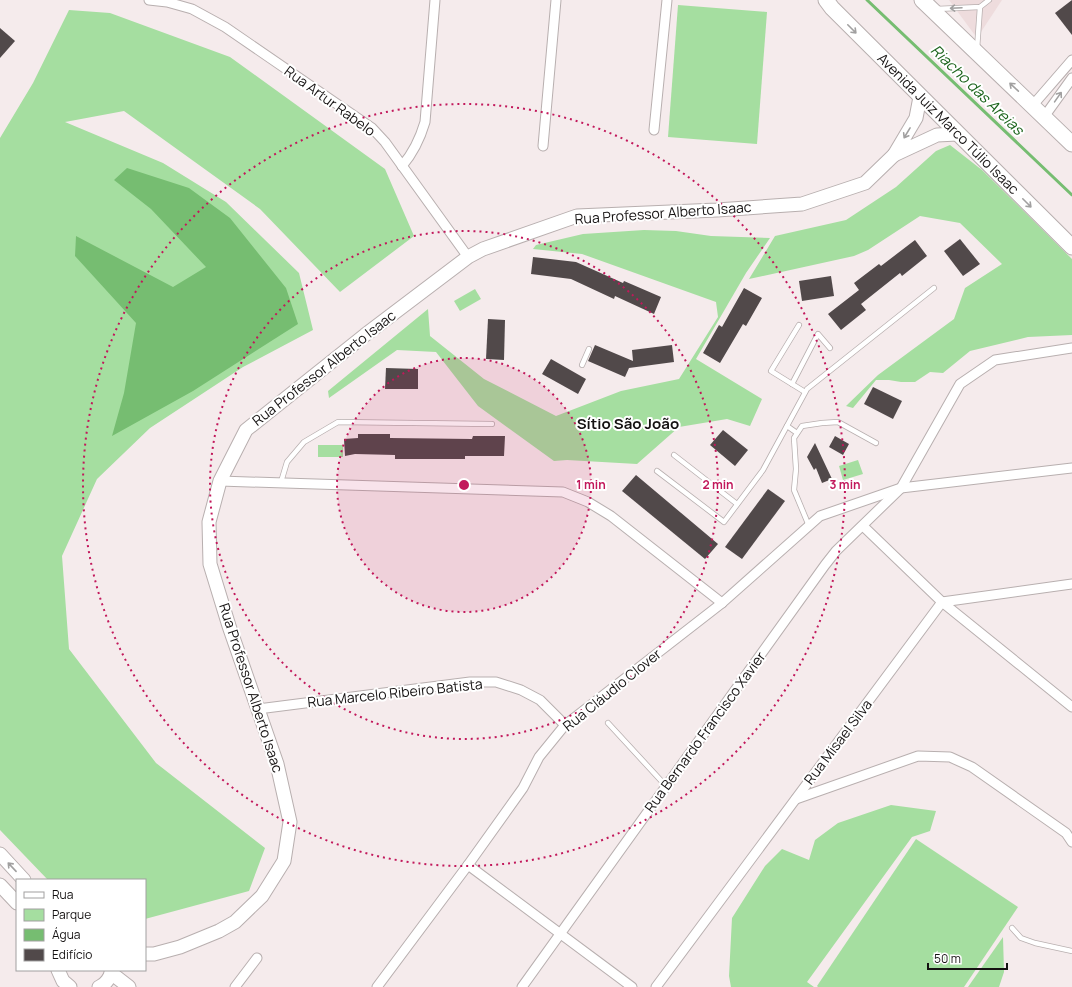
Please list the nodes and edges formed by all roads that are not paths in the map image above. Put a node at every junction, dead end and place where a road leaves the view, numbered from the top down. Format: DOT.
graph roads {
  1 [pos="149,0"];
  2 [pos="435,0"];
  3 [pos="556,0"];
  4 [pos="667,0"];
  5 [pos="826,0"];
  6 [pos="989,0"];
  7 [pos="927,4"];
  8 [pos="980,7"];
  9 [pos="977,52"];
  10 [pos="1072,60"];
  11 [pos="1072,78"];
  12 [pos="920,97"];
  13 [pos="1033,105"];
  14 [pos="1044,117"];
  15 [pos="654,130"];
  16 [pos="957,134"];
  17 [pos="1072,144"];
  18 [pos="543,146"];
  19 [pos="894,155"];
  20 [pos="402,166"];
  21 [pos="1072,247"];
  22 [pos="468,257"];
  23 [pos="934,288"];
  24 [pos="799,325"];
  25 [pos="830,348"];
  26 [pos="1072,348"];
  27 [pos="589,349"];
  28 [pos="582,365"];
  29 [pos="792,384"];
  30 [pos="805,392"];
  31 [pos="492,424"];
  32 [pos="787,426"];
  33 [pos="797,433"];
  34 [pos="876,443"];
  35 [pos="674,455"];
  36 [pos="1072,468"];
  37 [pos="657,471"];
  38 [pos="220,481"];
  39 [pos="281,482"];
  40 [pos="901,488"];
  41 [pos="737,504"];
  42 [pos="809,526"];
  43 [pos="863,526"];
  44 [pos="1072,584"];
  45 [pos="942,602"];
  46 [pos="722,603"];
  47 [pos="1072,707"];
  48 [pos="258,708"];
  49 [pos="608,723"];
  50 [pos="566,725"];
  51 [pos="666,786"];
  52 [pos="796,799"];
  53 [pos="1069,831"];
  54 [pos="1072,842"];
  55 [pos="0,854"];
  56 [pos="468,865"];
  57 [pos="23,879"];
  58 [pos="0,885"];
  59 [pos="16,902"];
  60 [pos="1012,928"];
  61 [pos="560,933"];
  62 [pos="1072,950"];
  63 [pos="146,954"];
  64 [pos="257,958"];
  65 [pos="58,971"];
  66 [pos="112,971"];
  67 [pos="102,986"];
  68 [pos="70,987"];
  69 [pos="129,987"];
  70 [pos="235,987"];
  71 [pos="377,987"];
  72 [pos="522,987"];
  73 [pos="632,987"];
  74 [pos="656,987"];
  1 -- 20 [label="street, Rua Artur Rabelo"];
  2 -- 20 [label="street"];
  3 -- 18 [label="street"];
  4 -- 15 [label="street"];
  5 -- 12 [label="main road, Avenida Juiz Marco Túlio Isaac, one-way"];
  6 -- 8 [label="lane"];
  8 -- 7 [label="lane, one-way"];
  7 -- 9 [label="main road"];
  8 -- 9 [label="lane"];
  13 -- 9 [label="main road, one-way"];
  10 -- 13 [label="street"];
  14 -- 11 [label="street, one-way"];
  12 -- 16 [label="main road, Avenida Juiz Marco Túlio Isaac"];
  12 -- 19 [label="main road, one-way"];
  13 -- 14 [label="main road"];
  14 -- 17 [label="main road"];
  16 -- 19 [label="main road"];
  16 -- 21 [label="main road, Avenida Juiz Marco Túlio Isaac, one-way"];
  19 -- 22 [label="main road, Rua Professor Alberto Isaac"];
  20 -- 22 [label="street, Rua Artur Rabelo"];
  22 -- 38 [label="main road, Rua Professor Alberto Isaac"];
  23 -- 30 [label="lane"];
  24 -- 29 [label="lane"];
  25 -- 29 [label="lane"];
  26 -- 40 [label="street, Rua Bernardo Francisco Xavier"];
  27 -- 28 [label="lane"];
  29 -- 30 [label="lane"];
  30 -- 32 [label="lane"];
  31 -- 39 [label="lane"];
  32 -- 33 [label="lane"];
  32 -- 41 [label="lane"];
  33 -- 34 [label="lane"];
  33 -- 42 [label="lane"];
  35 -- 41 [label="lane"];
  36 -- 40 [label="street, Rua Cláudio Clover"];
  37 -- 41 [label="lane"];
  38 -- 39 [label="street"];
  38 -- 48 [label="main road, Rua Professor Alberto Isaac"];
  39 -- 46 [label="street"];
  40 -- 42 [label="street, Rua Cláudio Clover"];
  40 -- 43 [label="street, Rua Bernardo Francisco Xavier"];
  42 -- 46 [label="street, Rua Cláudio Clover"];
  43 -- 45 [label="street"];
  43 -- 51 [label="street, Rua Bernardo Francisco Xavier"];
  44 -- 45 [label="street"];
  45 -- 47 [label="street"];
  45 -- 52 [label="street, Rua Misael Silva"];
  46 -- 50 [label="street, Rua Cláudio Clover"];
  48 -- 50 [label="street, Rua Marcelo Ribeiro Batista"];
  48 -- 63 [label="main road, Rua Professor Alberto Isaac"];
  49 -- 51 [label="lane"];
  50 -- 56 [label="street, Rua Cláudio Clover"];
  51 -- 61 [label="street, Rua Bernardo Francisco Xavier"];
  52 -- 53 [label="street"];
  52 -- 74 [label="street, Rua Misael Silva"];
  53 -- 54 [label="street"];
  57 -- 55 [label="main road, one-way"];
  56 -- 61 [label="street"];
  56 -- 71 [label="street, Rua Cláudio Clover"];
  58 -- 59 [label="main road"];
  60 -- 62 [label="lane"];
  61 -- 72 [label="street, Rua Bernardo Francisco Xavier"];
  61 -- 73 [label="street"];
  64 -- 70 [label="street"];
  65 -- 68 [label="main road"];
  66 -- 67 [label="main road"];
  66 -- 69 [label="main road"];
}
